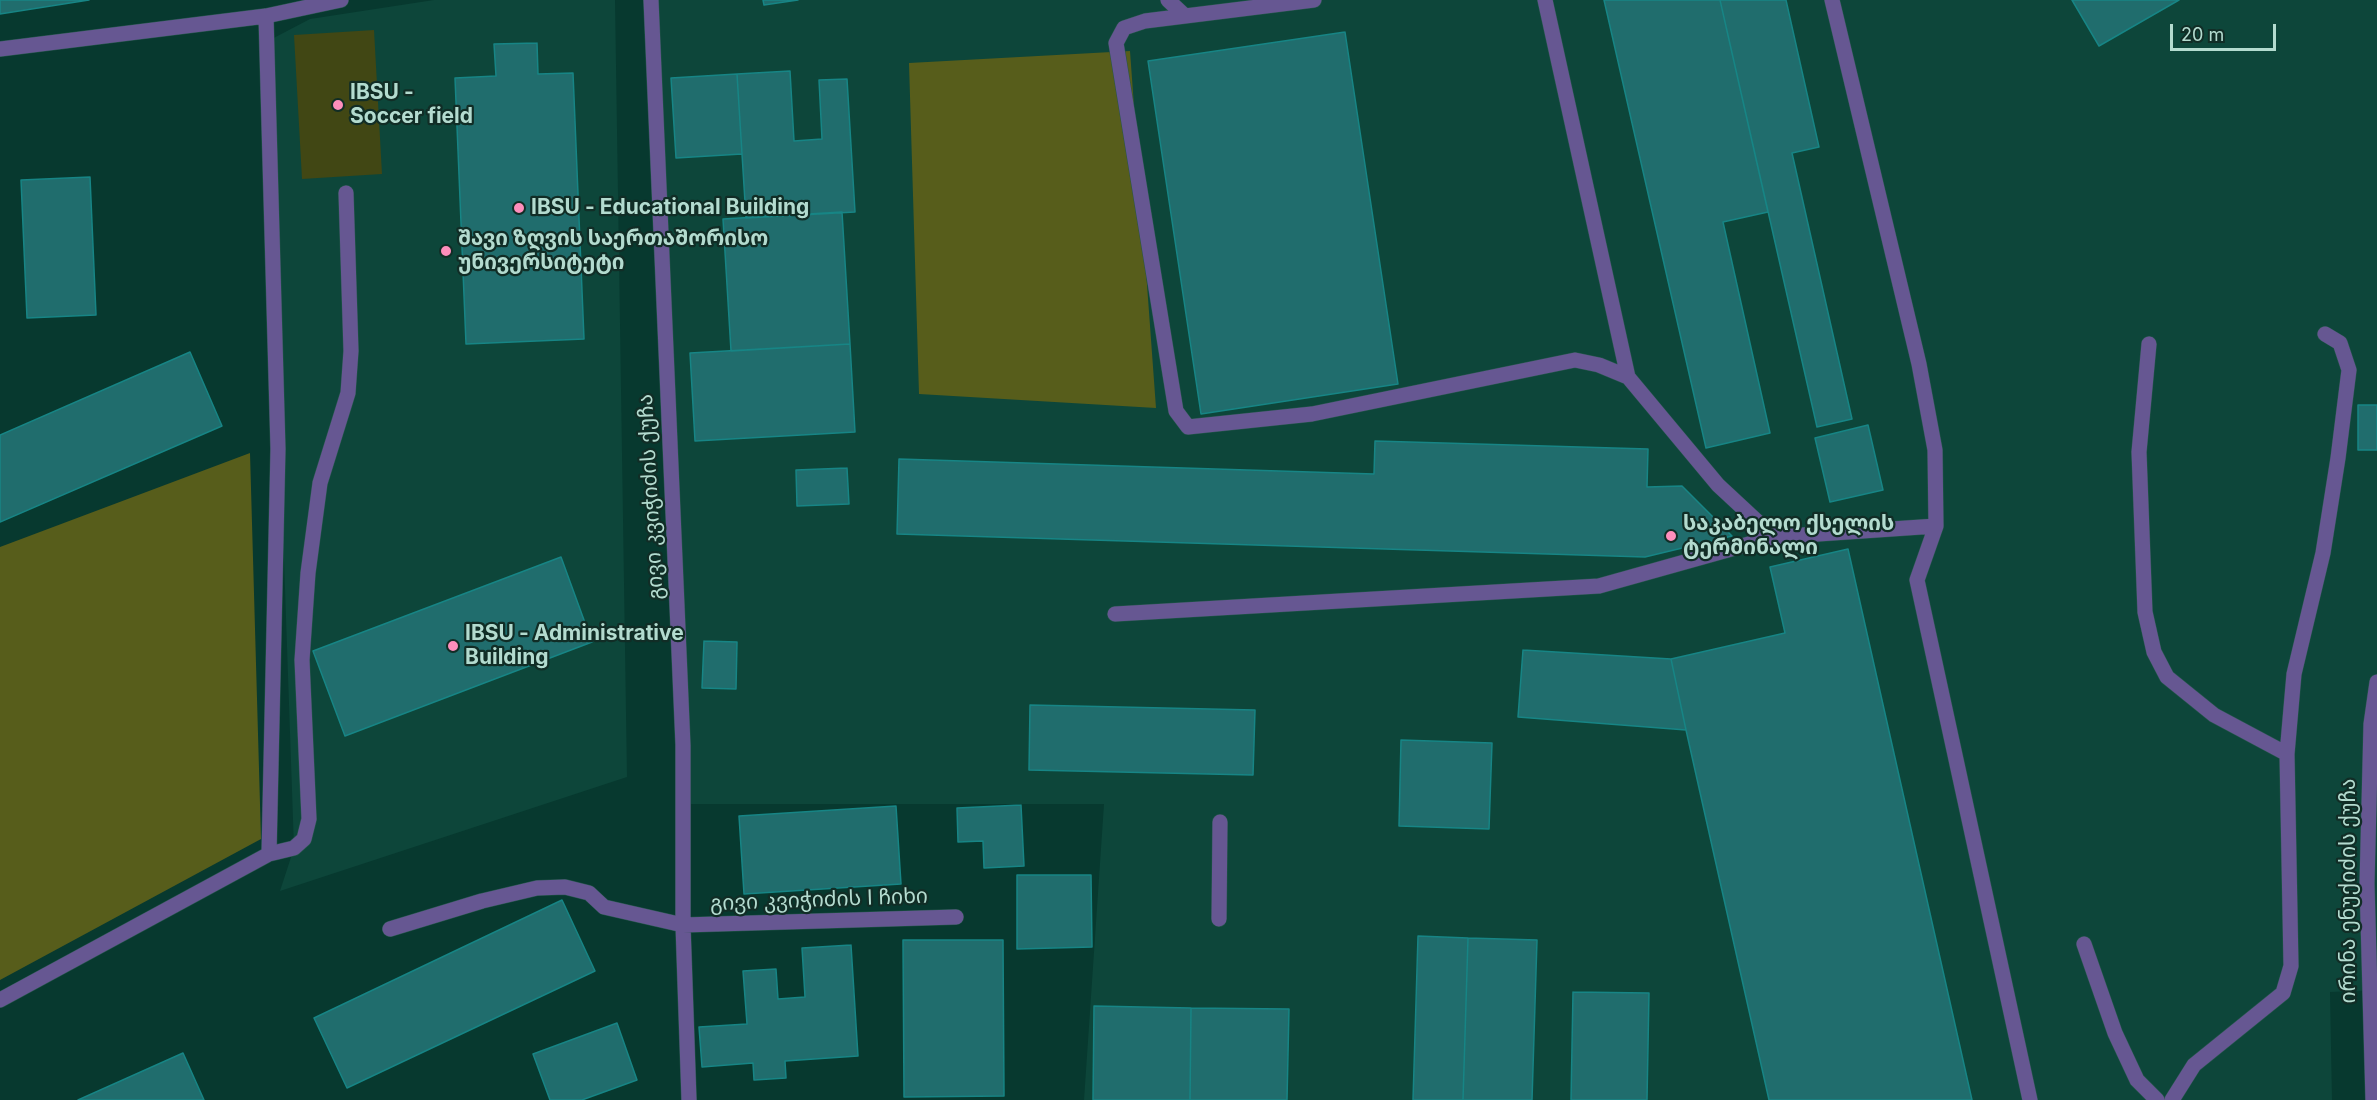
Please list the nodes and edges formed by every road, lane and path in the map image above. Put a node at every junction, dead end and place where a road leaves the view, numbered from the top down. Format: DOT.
graph roads {
  1 [pos="341,0"];
  2 [pos="651,0"];
  3 [pos="1168,0"];
  4 [pos="1314,0"];
  5 [pos="1545,0"];
  6 [pos="1832,0"];
  7 [pos="266,16"];
  8 [pos="1185,16"];
  9 [pos="0,49"];
  10 [pos="346,193"];
  11 [pos="2325,334"];
  12 [pos="2149,344"];
  13 [pos="1628,377"];
  14 [pos="1936,526"];
  15 [pos="1774,537"];
  16 [pos="1115,614"];
  17 [pos="2377,682"];
  18 [pos="2374,724"];
  19 [pos="2287,754"];
  20 [pos="1220,822"];
  21 [pos="269,854"];
  22 [pos="2372,884"];
  23 [pos="956,917"];
  24 [pos="1219,919"];
  25 [pos="683,925"];
  26 [pos="390,930"];
  27 [pos="2084,944"];
  28 [pos="0,1000"];
  29 [pos="689,1100"];
  30 [pos="2030,1100"];
  31 [pos="2157,1100"];
  32 [pos="2172,1100"];
  33 [pos="2373,1100"];
  1 -- 7 [label="street"];
  2 -- 25 [label="street, გივი კვიჭიძის ქუჩა"];
  3 -- 8 [label="street"];
  4 -- 8 [label="street"];
  5 -- 13 [label="street"];
  6 -- 14 [label="street"];
  7 -- 9 [label="street"];
  7 -- 21 [label="street"];
  8 -- 13 [label="street"];
  10 -- 21 [label="street"];
  11 -- 19 [label="street"];
  12 -- 19 [label="street"];
  13 -- 15 [label="street"];
  14 -- 15 [label="street"];
  14 -- 30 [label="street"];
  15 -- 16 [label="street"];
  17 -- 18 [label="street, ირინა ენუქიძის ქუჩა"];
  18 -- 22 [label="street, ირინა ენუქიძის ქუჩა"];
  19 -- 32 [label="street"];
  20 -- 24 [label="street"];
  21 -- 28 [label="street"];
  22 -- 33 [label="street, ირინა ენუქიძის ქუჩა"];
  23 -- 25 [label="street, გივი კვიჭიძის I ჩიხი"];
  25 -- 26 [label="street, გივი კვიჭიძის I ჩიხი"];
  25 -- 29 [label="street, გივი კვიჭიძის ქუჩა"];
  27 -- 31 [label="street"];
}
